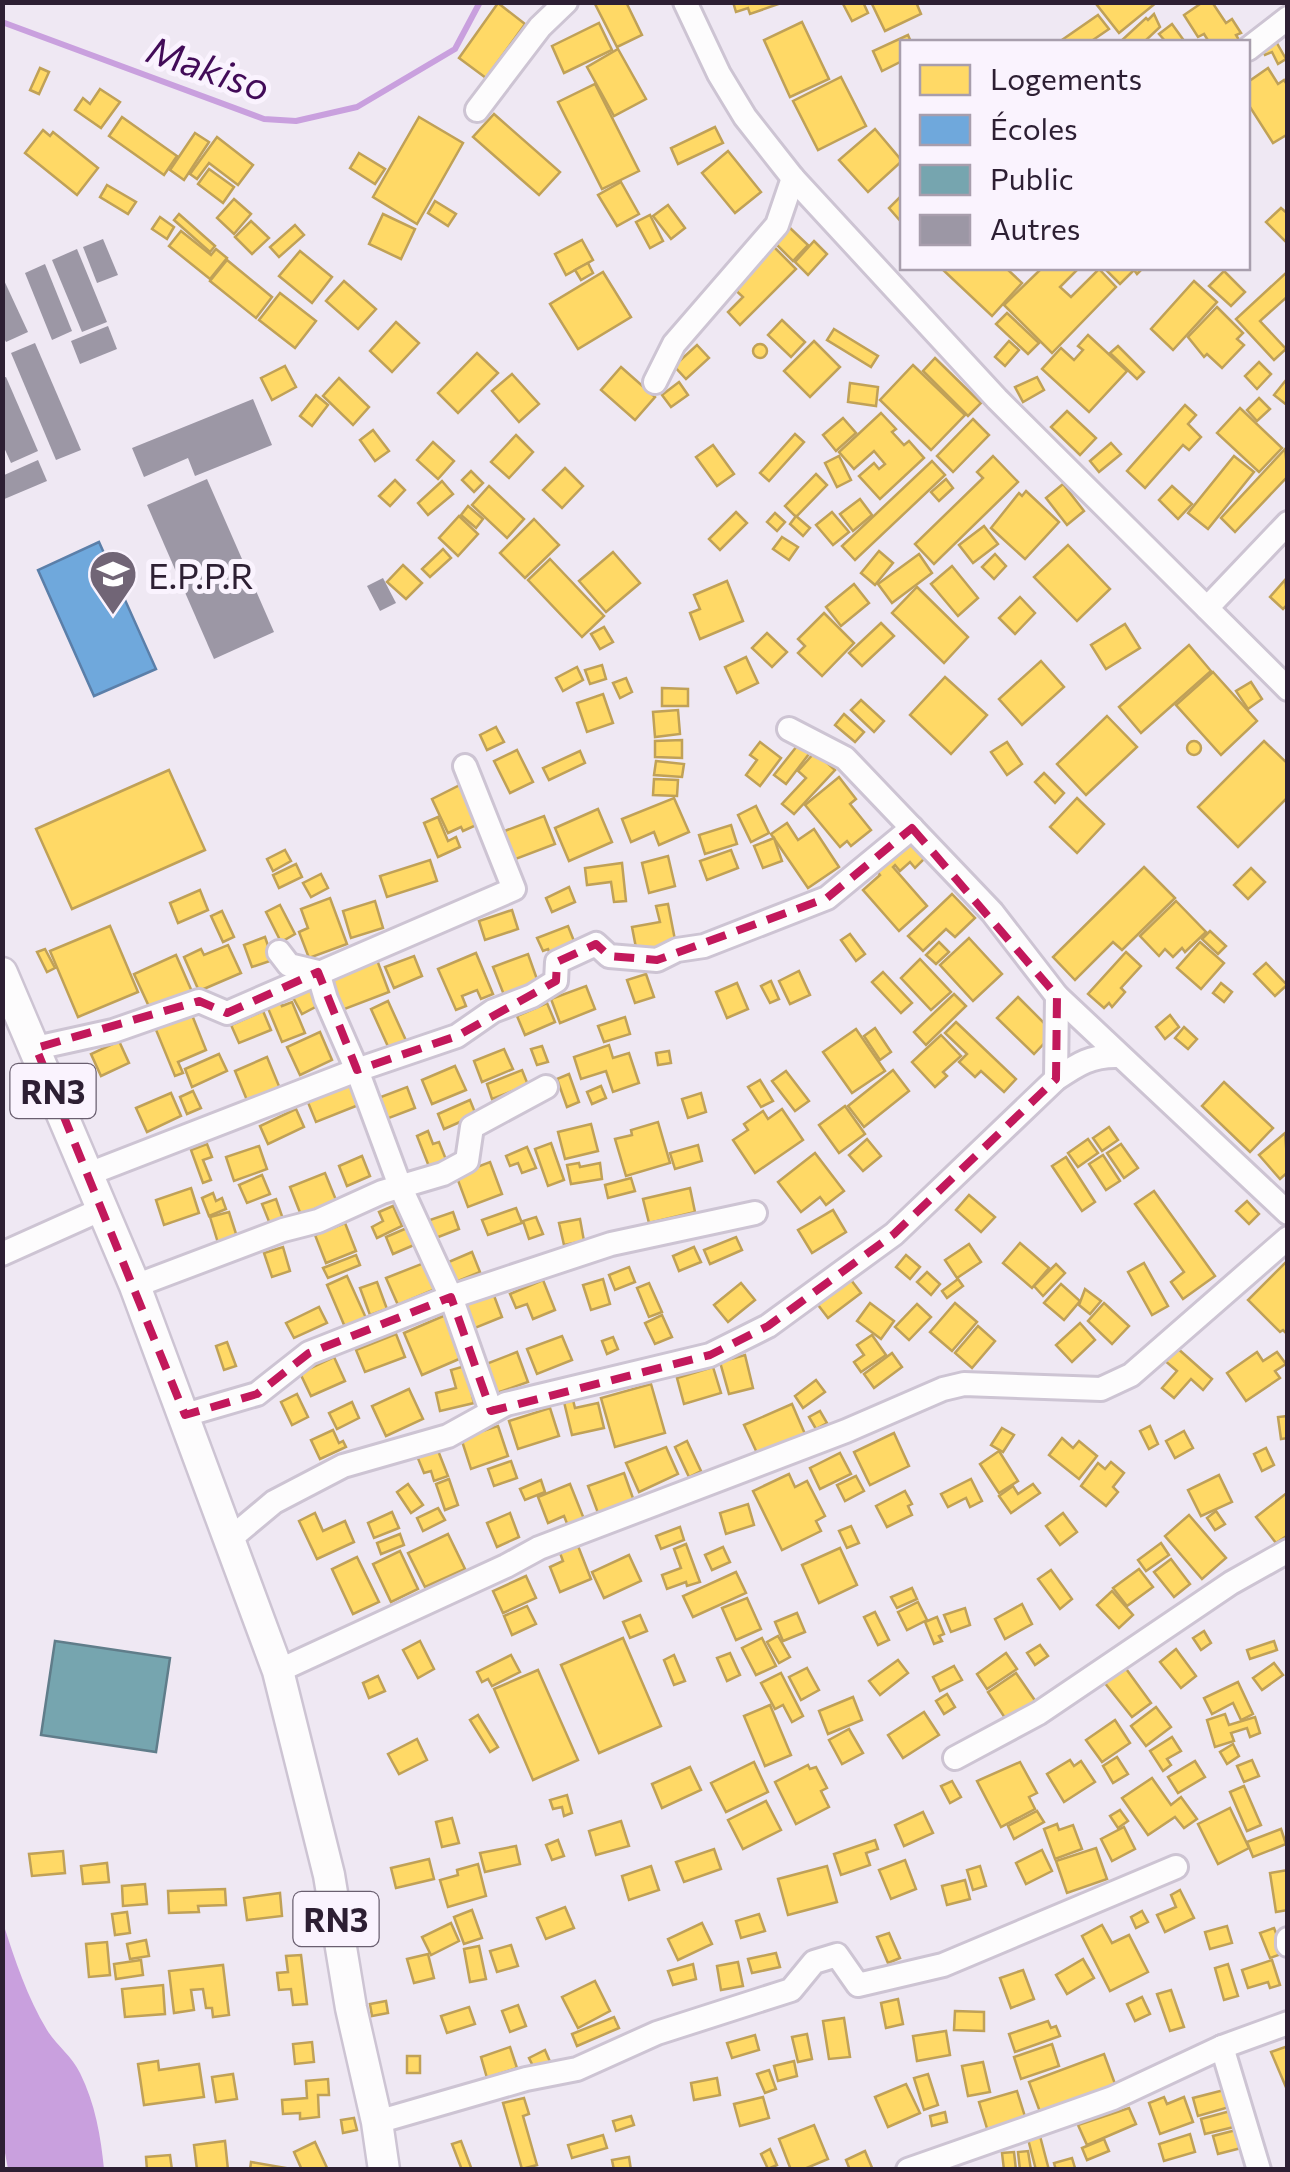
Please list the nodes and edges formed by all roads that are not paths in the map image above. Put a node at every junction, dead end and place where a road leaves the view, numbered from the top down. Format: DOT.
graph roads {
  1 [pos="566,2"];
  2 [pos="685,2"];
  3 [pos="1288,18"];
  4 [pos="1250,47"];
  5 [pos="476,110"];
  6 [pos="793,178"];
  7 [pos="654,382"];
  8 [pos="1288,523"];
  9 [pos="1207,608"];
  10 [pos="1288,689"];
  11 [pos="790,730"];
  12 [pos="465,766"];
  13 [pos="912,828"];
  14 [pos="279,952"];
  15 [pos="318,972"];
  16 [pos="2,973"];
  17 [pos="1057,996"];
  18 [pos="36,1048"];
  19 [pos="1120,1056"];
  20 [pos="357,1070"];
  21 [pos="1056,1079"];
  22 [pos="546,1087"];
  23 [pos="86,1175"];
  24 [pos="400,1186"];
  25 [pos="100,1210"];
  26 [pos="1288,1213"];
  27 [pos="755,1214"];
  28 [pos="1288,1238"];
  29 [pos="2,1254"];
  30 [pos="135,1286"];
  31 [pos="451,1297"];
  32 [pos="491,1410"];
  33 [pos="186,1415"];
  34 [pos="230,1538"];
  35 [pos="1288,1551"];
  36 [pos="278,1671"];
  37 [pos="954,1758"];
  38 [pos="1176,1867"];
  39 [pos="1288,2023"];
  40 [pos="1222,2047"];
  41 [pos="377,2122"];
  42 [pos="384,2170"];
  43 [pos="908,2170"];
  44 [pos="1260,2170"];
  1 -- 5 [label="street"];
  2 -- 6 [label="street"];
  3 -- 4 [label="street"];
  6 -- 7 [label="street"];
  6 -- 9 [label="street"];
  8 -- 9 [label="street"];
  9 -- 10 [label="street"];
  11 -- 13 [label="street"];
  12 -- 15 [label="street"];
  13 -- 17 [label="street"];
  13 -- 20 [label="street"];
  14 -- 15 [label="street"];
  15 -- 18 [label="street"];
  15 -- 20 [label="street"];
  16 -- 18 [label="highway, RN3"];
  17 -- 19 [label="street"];
  17 -- 21 [label="street"];
  18 -- 23 [label="highway, RN3"];
  19 -- 21 [label="street"];
  19 -- 26 [label="street"];
  20 -- 23 [label="street"];
  20 -- 24 [label="street"];
  21 -- 32 [label="street"];
  22 -- 24 [label="street"];
  23 -- 25 [label="highway, RN3"];
  24 -- 30 [label="street"];
  24 -- 31 [label="street"];
  25 -- 29 [label="street"];
  25 -- 30 [label="highway, RN3"];
  27 -- 31 [label="street"];
  28 -- 36 [label="street"];
  30 -- 33 [label="highway, RN3"];
  31 -- 32 [label="street"];
  31 -- 33 [label="street"];
  32 -- 34 [label="street"];
  33 -- 34 [label="highway, RN3"];
  34 -- 36 [label="highway, RN3"];
  35 -- 37 [label="street"];
  36 -- 41 [label="highway, RN3"];
  38 -- 41 [label="street"];
  39 -- 40 [label="street"];
  40 -- 43 [label="street"];
  40 -- 44 [label="street"];
  41 -- 42 [label="highway, RN3"];
}
